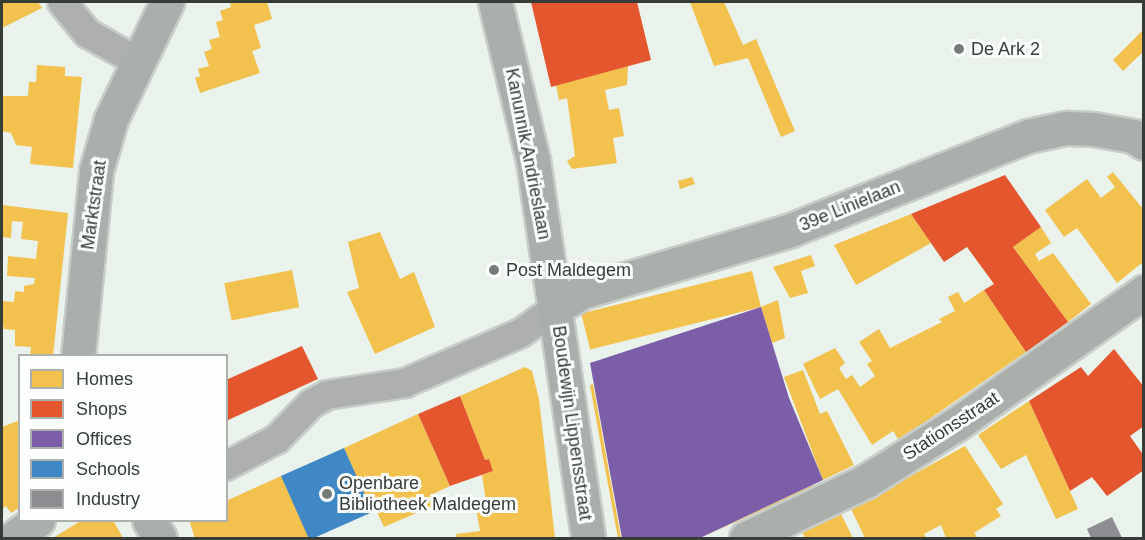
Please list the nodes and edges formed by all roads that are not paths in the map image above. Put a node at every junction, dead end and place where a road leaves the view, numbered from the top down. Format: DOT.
graph roads {
  1 [pos="62,2"];
  2 [pos="167,2"];
  3 [pos="495,2"];
  4 [pos="138,62"];
  5 [pos="1143,143"];
  6 [pos="1143,292"];
  7 [pos="557,307"];
  8 [pos="78,354"];
  9 [pos="228,465"];
  10 [pos="35,522"];
  11 [pos="150,522"];
  12 [pos="14,538"];
  13 [pos="160,538"];
  14 [pos="588,538"];
  15 [pos="746,538"];
  1 -- 4 [label="street"];
  2 -- 4 [label="street, Marktstraat"];
  3 -- 7 [label="street, Kanunnik Andrieslaan"];
  4 -- 8 [label="street, Marktstraat"];
  5 -- 7 [label="street, 39e Linielaan"];
  6 -- 15 [label="street, Stationsstraat"];
  7 -- 9 [label="street"];
  7 -- 14 [label="street, Boudewijn Lippensstraat"];
  10 -- 12 [label="street"];
  11 -- 13 [label="street"];
}
